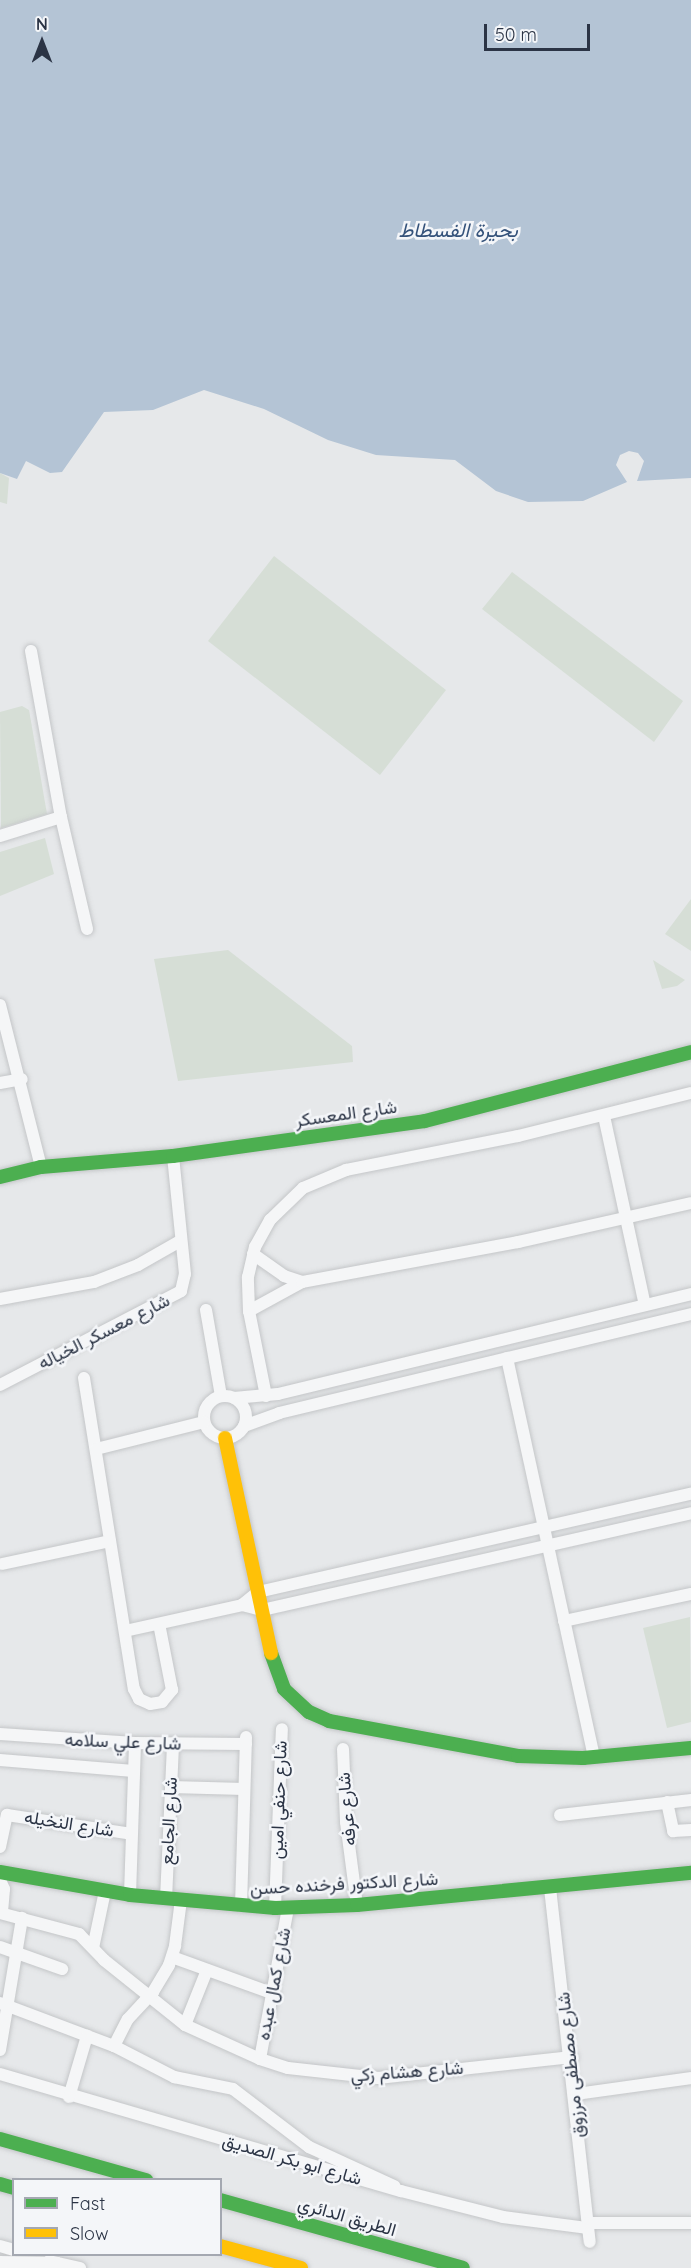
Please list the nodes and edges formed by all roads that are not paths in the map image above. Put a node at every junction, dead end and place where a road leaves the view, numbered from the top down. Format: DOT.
graph roads {
  1 [pos="31,651"];
  2 [pos="61,817"];
  3 [pos="0,836"];
  4 [pos="87,929"];
  5 [pos="1,1008"];
  6 [pos="691,1052"];
  7 [pos="22,1079"];
  8 [pos="0,1083"];
  9 [pos="691,1093"];
  10 [pos="604,1116"];
  11 [pos="173,1156"];
  12 [pos="41,1167"];
  13 [pos="0,1177"];
  14 [pos="691,1203"];
  15 [pos="625,1218"];
  16 [pos="180,1241"];
  17 [pos="253,1254"];
  18 [pos="302,1282"];
  19 [pos="691,1294"];
  20 [pos="0,1299"];
  21 [pos="645,1305"];
  22 [pos="206,1310"];
  23 [pos="249,1311"];
  24 [pos="691,1314"];
  25 [pos="659,1321"];
  26 [pos="639,1326"];
  27 [pos="507,1358"];
  28 [pos="84,1378"];
  29 [pos="0,1384"];
  30 [pos="221,1396"];
  31 [pos="266,1396"];
  32 [pos="234,1398"];
  33 [pos="204,1422"];
  34 [pos="244,1426"];
  35 [pos="225,1438"];
  36 [pos="96,1449"];
  37 [pos="691,1494"];
  38 [pos="691,1513"];
  39 [pos="544,1527"];
  40 [pos="110,1541"];
  41 [pos="548,1546"];
  42 [pos="2,1564"];
  43 [pos="258,1592"];
  44 [pos="691,1594"];
  45 [pos="242,1605"];
  46 [pos="262,1610"];
  47 [pos="564,1621"];
  48 [pos="159,1624"];
  49 [pos="125,1631"];
  50 [pos="282,1729"];
  51 [pos="0,1734"];
  52 [pos="135,1743"];
  53 [pos="173,1743"];
  54 [pos="691,1748"];
  55 [pos="343,1749"];
  56 [pos="594,1757"];
  57 [pos="0,1760"];
  58 [pos="134,1771"];
  59 [pos="171,1787"];
  60 [pos="244,1789"];
  61 [pos="691,1800"];
  62 [pos="667,1802"];
  63 [pos="560,1815"];
  64 [pos="691,1830"];
  65 [pos="132,1834"];
  66 [pos="0,1846"];
  67 [pos="0,1872"];
  68 [pos="691,1873"];
  69 [pos="0,1880"];
  70 [pos="550,1888"];
  71 [pos="105,1891"];
  72 [pos="130,1895"];
  73 [pos="166,1899"];
  74 [pos="180,1900"];
  75 [pos="357,1905"];
  76 [pos="241,1906"];
  77 [pos="282,1908"];
  78 [pos="1,1913"];
  79 [pos="22,1918"];
  80 [pos="0,1947"];
  81 [pos="93,1948"];
  82 [pos="15,1952"];
  83 [pos="172,1957"];
  84 [pos="62,1970"];
  85 [pos="207,1970"];
  86 [pos="274,1994"];
  87 [pos="149,1998"];
  88 [pos="4,2004"];
  89 [pos="185,2025"];
  90 [pos="87,2036"];
  91 [pos="114,2046"];
  92 [pos="0,2050"];
  93 [pos="572,2057"];
  94 [pos="260,2059"];
  95 [pos="0,2074"];
  96 [pos="691,2078"];
  97 [pos="576,2094"];
  98 [pos="69,2097"];
  99 [pos="0,2139"];
  100 [pos="139,2178"];
  101 [pos="401,2191"];
  102 [pos="222,2201"];
  103 [pos="691,2223"];
  104 [pos="588,2225"];
  105 [pos="590,2242"];
  106 [pos="222,2247"];
  107 [pos="33,2256"];
  108 [pos="0,2262"];
  109 [pos="57,2265"];
  110 [pos="80,2268"];
  111 [pos="301,2268"];
  112 [pos="463,2268"];
  1 -- 2 [label="street"];
  2 -- 3 [label="street"];
  2 -- 4 [label="street"];
  5 -- 7 [label="street"];
  6 -- 11 [label="main road, شارع المعسكر"];
  7 -- 8 [label="street"];
  7 -- 12 [label="street"];
  9 -- 10 [label="street"];
  10 -- 15 [label="street"];
  10 -- 17 [label="street"];
  11 -- 12 [label="main road, شارع المعسكر"];
  11 -- 16 [label="street, شارع معسكر الخياله"];
  12 -- 13 [label="main road, شارع المعسكر"];
  14 -- 15 [label="street"];
  15 -- 18 [label="street"];
  15 -- 21 [label="street"];
  16 -- 20 [label="street"];
  16 -- 29 [label="street, شارع معسكر الخياله"];
  17 -- 18 [label="street"];
  17 -- 23 [label="street"];
  18 -- 23 [label="street"];
  19 -- 21 [label="street"];
  21 -- 25 [label="street"];
  21 -- 26 [label="street"];
  21 -- 31 [label="street"];
  22 -- 30 [label="street"];
  23 -- 31 [label="street"];
  24 -- 25 [label="street"];
  25 -- 26 [label="street"];
  26 -- 27 [label="street"];
  27 -- 34 [label="street"];
  27 -- 39 [label="street"];
  28 -- 36 [label="street"];
  30 -- 32 [label="street"];
  30 -- 33 [label="street"];
  31 -- 32 [label="street"];
  32 -- 34 [label="street"];
  33 -- 35 [label="street"];
  33 -- 36 [label="street"];
  34 -- 35 [label="street"];
  35 -- 43 [label="main road"];
  36 -- 40 [label="street"];
  37 -- 39 [label="street"];
  38 -- 41 [label="street"];
  39 -- 41 [label="street"];
  39 -- 43 [label="street"];
  40 -- 42 [label="street"];
  40 -- 49 [label="street"];
  41 -- 46 [label="street"];
  41 -- 47 [label="street"];
  43 -- 45 [label="street"];
  43 -- 46 [label="main road"];
  44 -- 47 [label="street"];
  45 -- 46 [label="street"];
  45 -- 48 [label="street"];
  46 -- 56 [label="main road"];
  47 -- 56 [label="street"];
  48 -- 49 [label="street"];
  48 -- 49 [label="street"];
  50 -- 77 [label="street, شارع حنفي امين"];
  51 -- 52 [label="street, شارع علي سلامه"];
  52 -- 53 [label="street, شارع علي سلامه"];
  52 -- 58 [label="street"];
  53 -- 59 [label="street, شارع الجامع"];
  53 -- 60 [label="street, شارع علي سلامه"];
  54 -- 56 [label="main road"];
  55 -- 75 [label="street, شارع عرفه"];
  57 -- 58 [label="street"];
  58 -- 65 [label="street"];
  59 -- 60 [label="street"];
  59 -- 73 [label="street, شارع الجامع"];
  60 -- 76 [label="street"];
  61 -- 62 [label="street"];
  62 -- 63 [label="street"];
  62 -- 64 [label="street"];
  65 -- 66 [label="street, شارع النخيله"];
  65 -- 72 [label="street"];
  67 -- 71 [label="main road, شارع الدكتور فرخنده حسن"];
  68 -- 70 [label="main road, شارع الدكتور فرخنده حسن"];
  69 -- 78 [label="street"];
  70 -- 75 [label="main road, شارع الدكتور فرخنده حسن"];
  70 -- 93 [label="street, شارع مصطفى مرزوق"];
  71 -- 72 [label="main road, شارع الدكتور فرخنده حسن"];
  71 -- 81 [label="street"];
  72 -- 73 [label="main road, شارع الدكتور فرخنده حسن"];
  73 -- 74 [label="main road, شارع الدكتور فرخنده حسن"];
  74 -- 76 [label="main road, شارع الدكتور فرخنده حسن"];
  74 -- 83 [label="street"];
  75 -- 77 [label="main road, شارع الدكتور فرخنده حسن"];
  76 -- 77 [label="main road, شارع الدكتور فرخنده حسن"];
  77 -- 86 [label="street, شارع كمال عبده"];
  78 -- 79 [label="street, شارع هشام زكي"];
  79 -- 81 [label="street, شارع هشام زكي"];
  79 -- 82 [label="street"];
  80 -- 82 [label="street"];
  81 -- 87 [label="street, شارع هشام زكي"];
  82 -- 84 [label="street"];
  82 -- 88 [label="street"];
  83 -- 85 [label="street"];
  83 -- 87 [label="street"];
  85 -- 86 [label="street"];
  85 -- 89 [label="street"];
  86 -- 94 [label="street, شارع كمال عبده"];
  87 -- 89 [label="street, شارع هشام زكي"];
  87 -- 91 [label="street"];
  88 -- 90 [label="street"];
  88 -- 92 [label="street"];
  89 -- 94 [label="street, شارع هشام زكي"];
  90 -- 91 [label="street"];
  90 -- 98 [label="street"];
  91 -- 101 [label="street"];
  93 -- 94 [label="street, شارع هشام زكي"];
  93 -- 97 [label="street, شارع مصطفى مرزوق"];
  95 -- 98 [label="street, شارع ابو بكر الصديق"];
  96 -- 97 [label="street"];
  97 -- 104 [label="street, شارع مصطفى مرزوق"];
  98 -- 101 [label="street, شارع ابو بكر الصديق"];
  99 -- 100 [label="main road"];
  101 -- 104 [label="street, شارع ابو بكر الصديق"];
  102 -- 112 [label="main road, الطريق الدائري"];
  103 -- 104 [label="street, شارع ابو بكر الصديق"];
  104 -- 105 [label="street, شارع مصطفى مرزوق"];
  106 -- 111 [label="main road"];
  107 -- 109 [label="street"];
  108 -- 109 [label="street"];
  109 -- 110 [label="street"];
}
